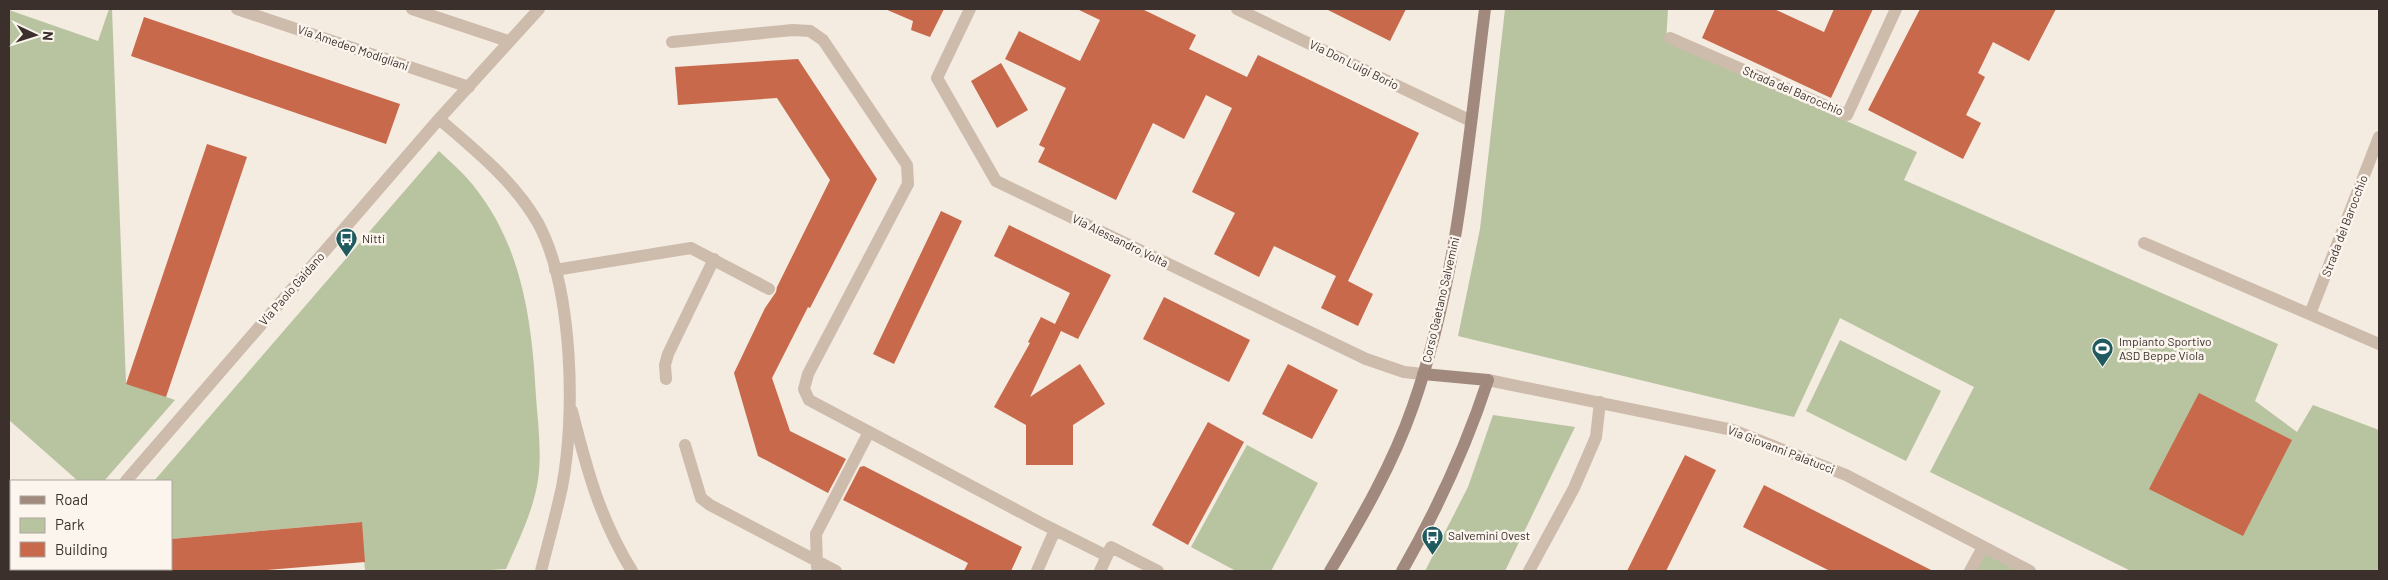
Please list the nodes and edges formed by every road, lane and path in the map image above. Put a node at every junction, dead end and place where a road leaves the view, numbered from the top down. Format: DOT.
graph roads {
  1 [pos="238,9"];
  2 [pos="412,9"];
  3 [pos="538,9"];
  4 [pos="970,9"];
  5 [pos="1240,9"];
  6 [pos="1485,9"];
  7 [pos="1894,14"];
  8 [pos="1670,38"];
  9 [pos="508,41"];
  10 [pos="672,42"];
  11 [pos="469,87"];
  12 [pos="440,119"];
  13 [pos="1471,121"];
  14 [pos="2379,138"];
  15 [pos="2144,243"];
  16 [pos="714,259"];
  17 [pos="555,270"];
  18 [pos="769,289"];
  19 [pos="2310,314"];
  20 [pos="2379,344"];
  21 [pos="1423,374"];
  22 [pos="666,379"];
  23 [pos="1488,380"];
  24 [pos="569,399"];
  25 [pos="1600,402"];
  26 [pos="869,432"];
  27 [pos="685,444"];
  28 [pos="127,480"];
  29 [pos="1055,530"];
  30 [pos="1983,547"];
  31 [pos="1107,556"];
  32 [pos="817,566"];
  33 [pos="540,571"];
  34 [pos="632,571"];
  35 [pos="836,571"];
  36 [pos="1037,571"];
  37 [pos="1100,571"];
  38 [pos="1158,571"];
  39 [pos="1330,571"];
  40 [pos="1402,571"];
  41 [pos="1529,571"];
  42 [pos="1970,571"];
  43 [pos="2030,571"];
  1 -- 11 [label="street, Via Amedeo Modigliani"];
  2 -- 9 [label="street"];
  3 -- 9 [label="street, Via Paolo Gaidano"];
  4 -- 21 [label="street, Via Alessandro Volta"];
  5 -- 13 [label="street, Via Don Luigi Borio"];
  6 -- 13 [label="street, Corso Gaetano Salvemini"];
  7 -- 8 [label="street, Strada del Barocchio"];
  9 -- 11 [label="street, Via Paolo Gaidano"];
  10 -- 26 [label="street"];
  11 -- 12 [label="street, Via Paolo Gaidano"];
  12 -- 17 [label="street"];
  12 -- 28 [label="street, Via Paolo Gaidano"];
  13 -- 21 [label="street, Corso Gaetano Salvemini"];
  14 -- 19 [label="street, Strada del Barocchio"];
  15 -- 19 [label="street"];
  16 -- 17 [label="street"];
  16 -- 18 [label="street"];
  16 -- 22 [label="street"];
  17 -- 24 [label="street"];
  19 -- 20 [label="street"];
  21 -- 23 [label="street, Via Giovanni Palatucci"];
  21 -- 39 [label="street, Corso Gaetano Salvemini"];
  23 -- 25 [label="street, Via Giovanni Palatucci"];
  23 -- 40 [label="street"];
  24 -- 33 [label="street"];
  24 -- 34 [label="street"];
  25 -- 30 [label="street, Via Giovanni Palatucci"];
  25 -- 41 [label="street"];
  26 -- 29 [label="street"];
  26 -- 32 [label="street"];
  27 -- 32 [label="street"];
  29 -- 31 [label="street"];
  29 -- 36 [label="street"];
  30 -- 42 [label="street"];
  30 -- 43 [label="street, Via Giovanni Palatucci"];
  31 -- 37 [label="street"];
  31 -- 38 [label="street"];
  32 -- 35 [label="street"];
}
